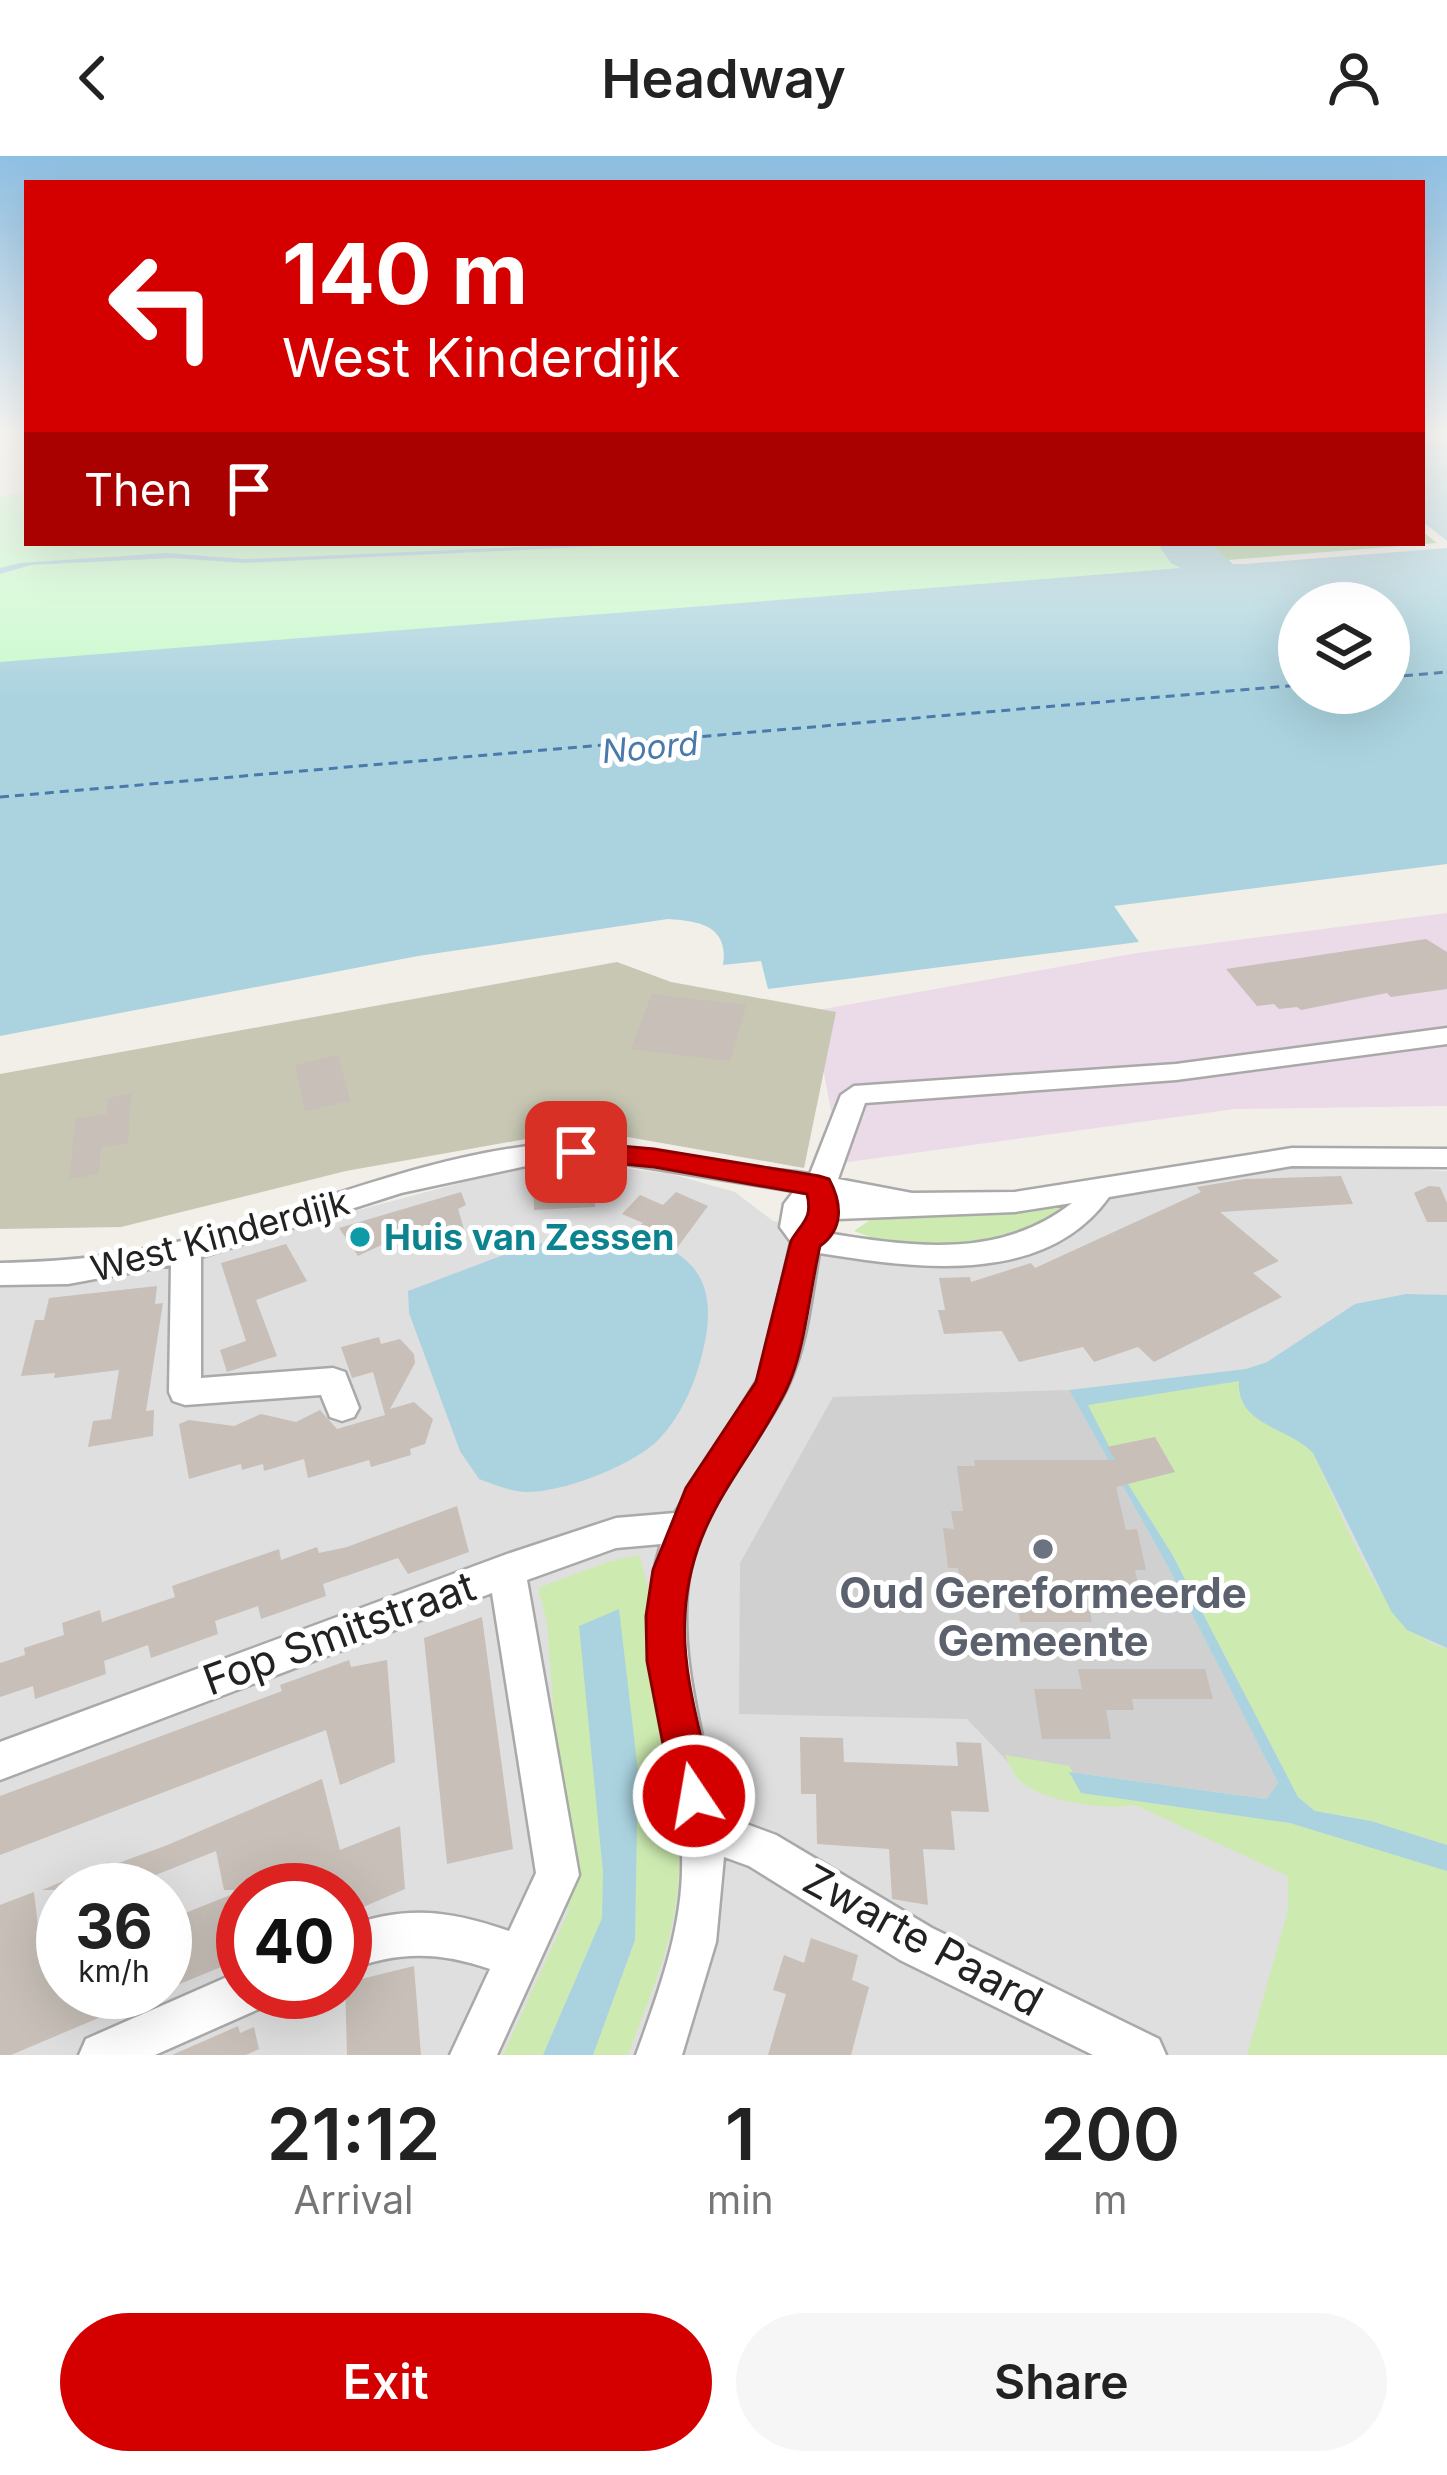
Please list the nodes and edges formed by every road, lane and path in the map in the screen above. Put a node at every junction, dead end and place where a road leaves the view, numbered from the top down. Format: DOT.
graph roads {
  1 [pos="1447,1036"];
  2 [pos="1447,1158"];
  3 [pos="1099,1190"];
  4 [pos="818,1193"];
  5 [pos="806,1241"];
  6 [pos="186,1250"];
  7 [pos="0,1274"];
  8 [pos="342,1408"];
  9 [pos="684,1527"];
  10 [pos="507,1570"];
  11 [pos="0,1761"];
  12 [pos="701,1828"];
  13 [pos="372,1937"];
  14 [pos="520,1958"];
  15 [pos="216,2005"];
  16 [pos="102,2055"];
  17 [pos="473,2055"];
  18 [pos="658,2055"];
  19 [pos="1143,2055"];
  1 -- 4 [label="street"];
  2 -- 3 [label="street, West Kinderdijk"];
  3 -- 4 [label="street, West Kinderdijk"];
  3 -- 5 [label="street"];
  4 -- 5 [label="street"];
  4 -- 6 [label="street, West Kinderdijk"];
  5 -- 9 [label="street"];
  6 -- 7 [label="street, West Kinderdijk"];
  6 -- 8 [label="street"];
  9 -- 10 [label="street, Fop Smitstraat"];
  9 -- 12 [label="street"];
  10 -- 11 [label="street, Fop Smitstraat"];
  10 -- 14 [label="street"];
  12 -- 18 [label="street"];
  12 -- 19 [label="street, Zwarte Paard"];
  13 -- 14 [label="street"];
  14 -- 17 [label="street"];
  15 -- 16 [label="street"];
}
